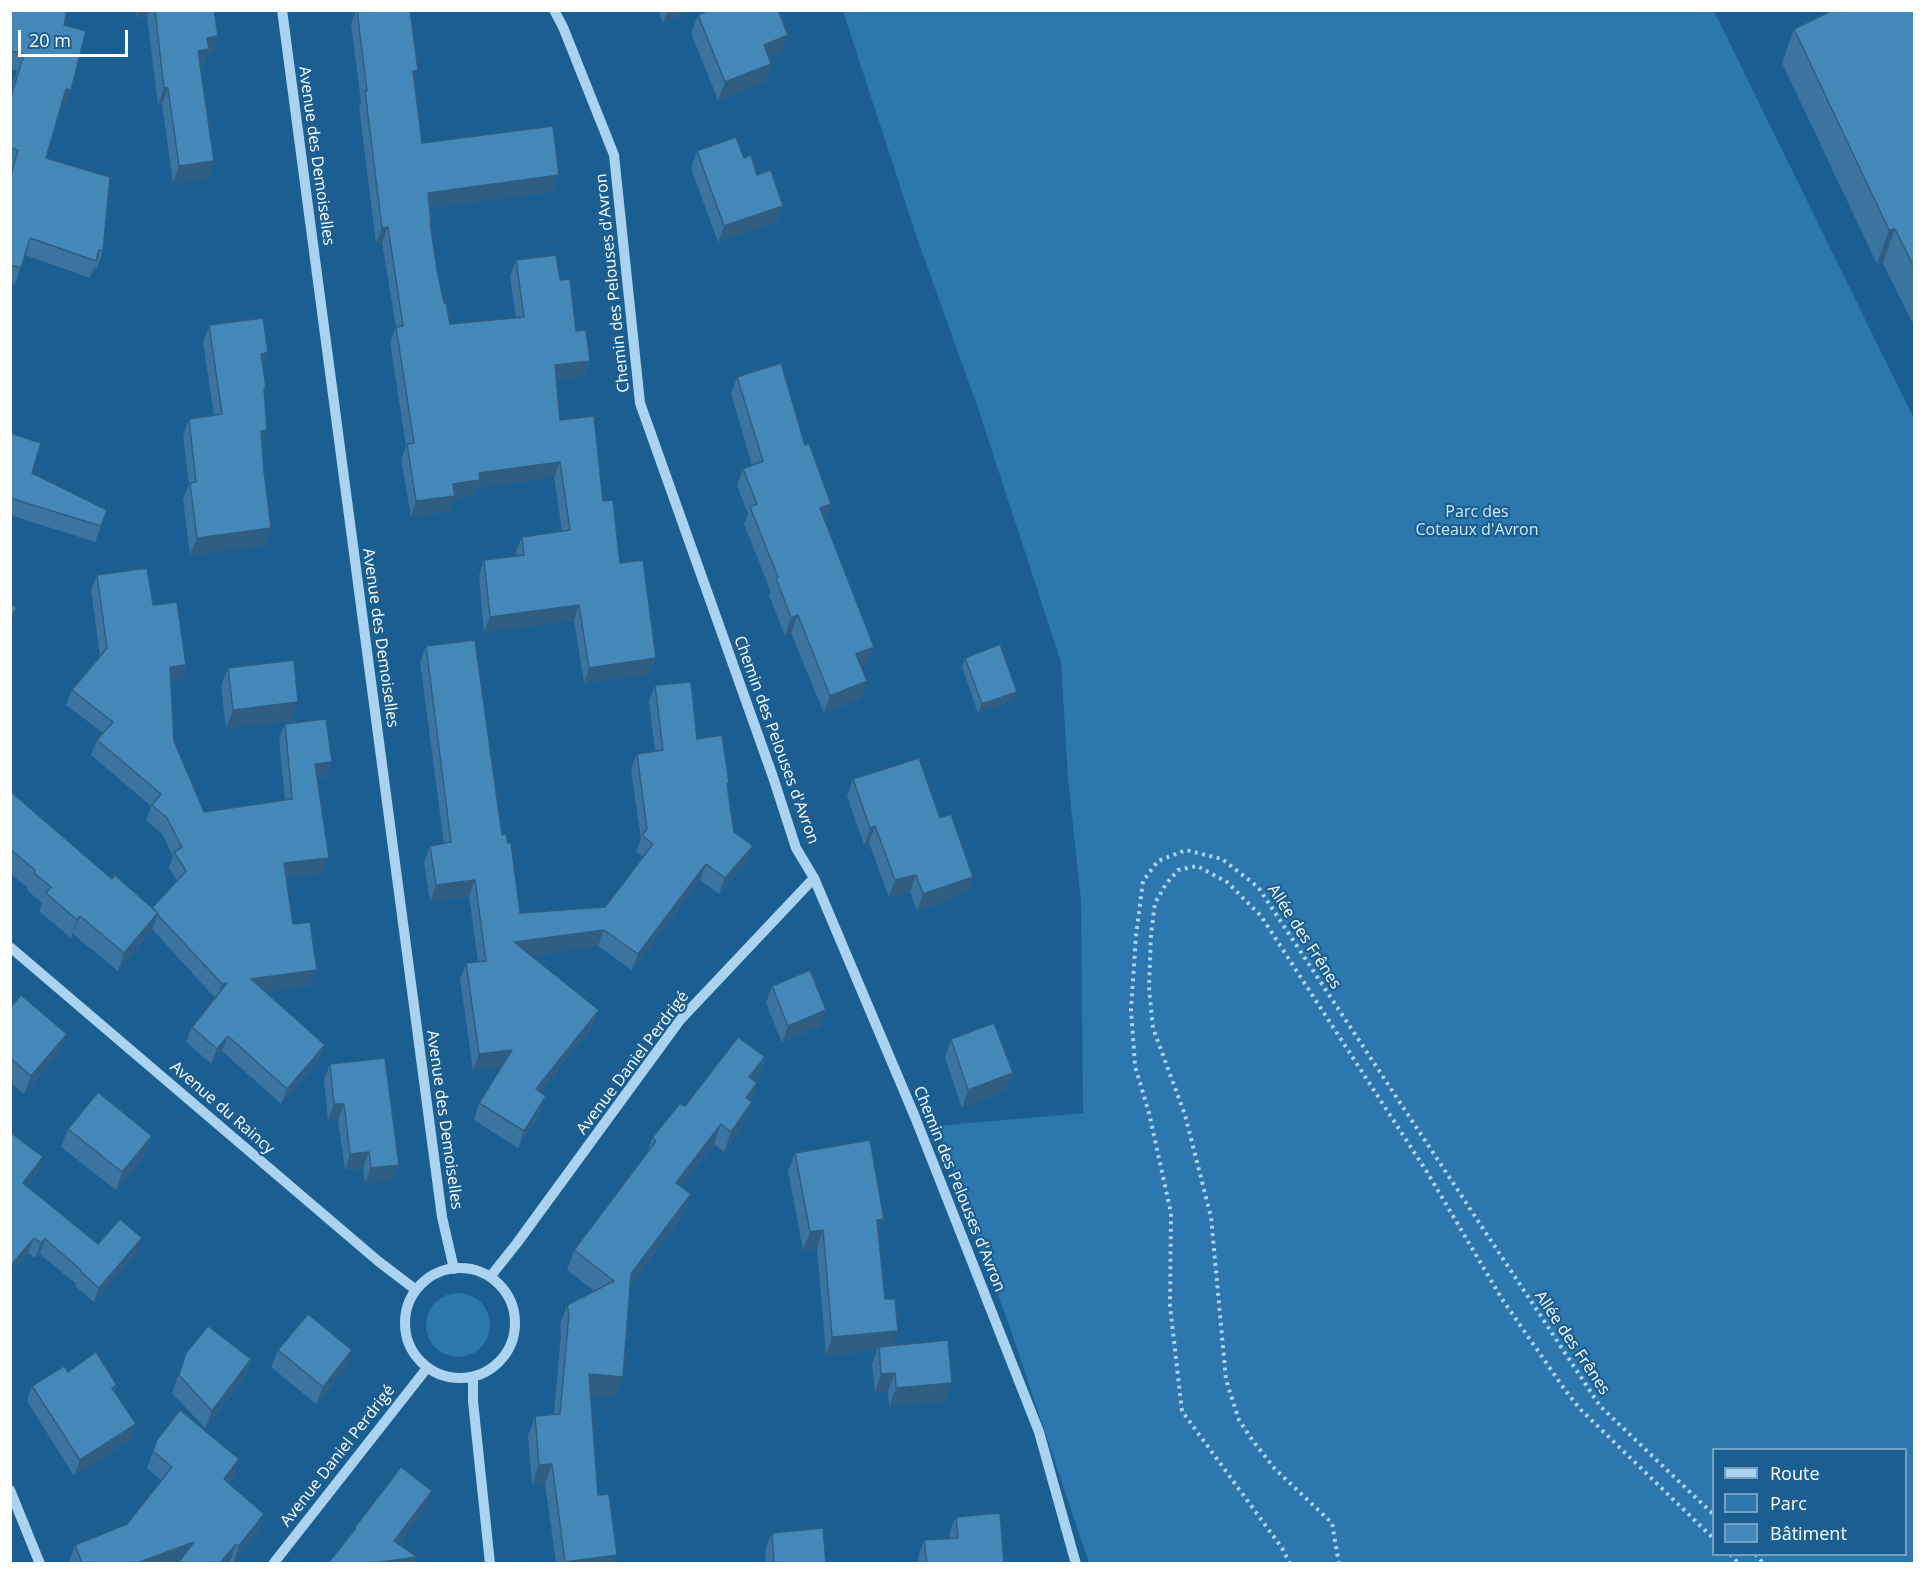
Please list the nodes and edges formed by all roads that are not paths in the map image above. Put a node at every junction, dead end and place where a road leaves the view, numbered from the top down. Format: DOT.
graph roads {
  1 [pos="282,10"];
  2 [pos="554,10"];
  3 [pos="814,878"];
  4 [pos="10,948"];
  5 [pos="454,1269"];
  6 [pos="490,1277"];
  7 [pos="416,1290"];
  8 [pos="427,1368"];
  9 [pos="473,1377"];
  10 [pos="10,1490"];
  11 [pos="40,1563"];
  12 [pos="273,1563"];
  13 [pos="490,1563"];
  14 [pos="1076,1563"];
  1 -- 5 [label="street, Avenue des Demoiselles"];
  2 -- 3 [label="street, Chemin des Pelouses d'Avron"];
  3 -- 6 [label="street, Avenue Daniel Perdrigé"];
  3 -- 14 [label="street, Chemin des Pelouses d'Avron"];
  4 -- 7 [label="street, Avenue du Raincy"];
  5 -- 6 [label="street"];
  5 -- 7 [label="street"];
  6 -- 9 [label="street"];
  7 -- 8 [label="street"];
  8 -- 9 [label="street"];
  8 -- 12 [label="street, Avenue Daniel Perdrigé"];
  9 -- 13 [label="street"];
  10 -- 11 [label="street"];
}
